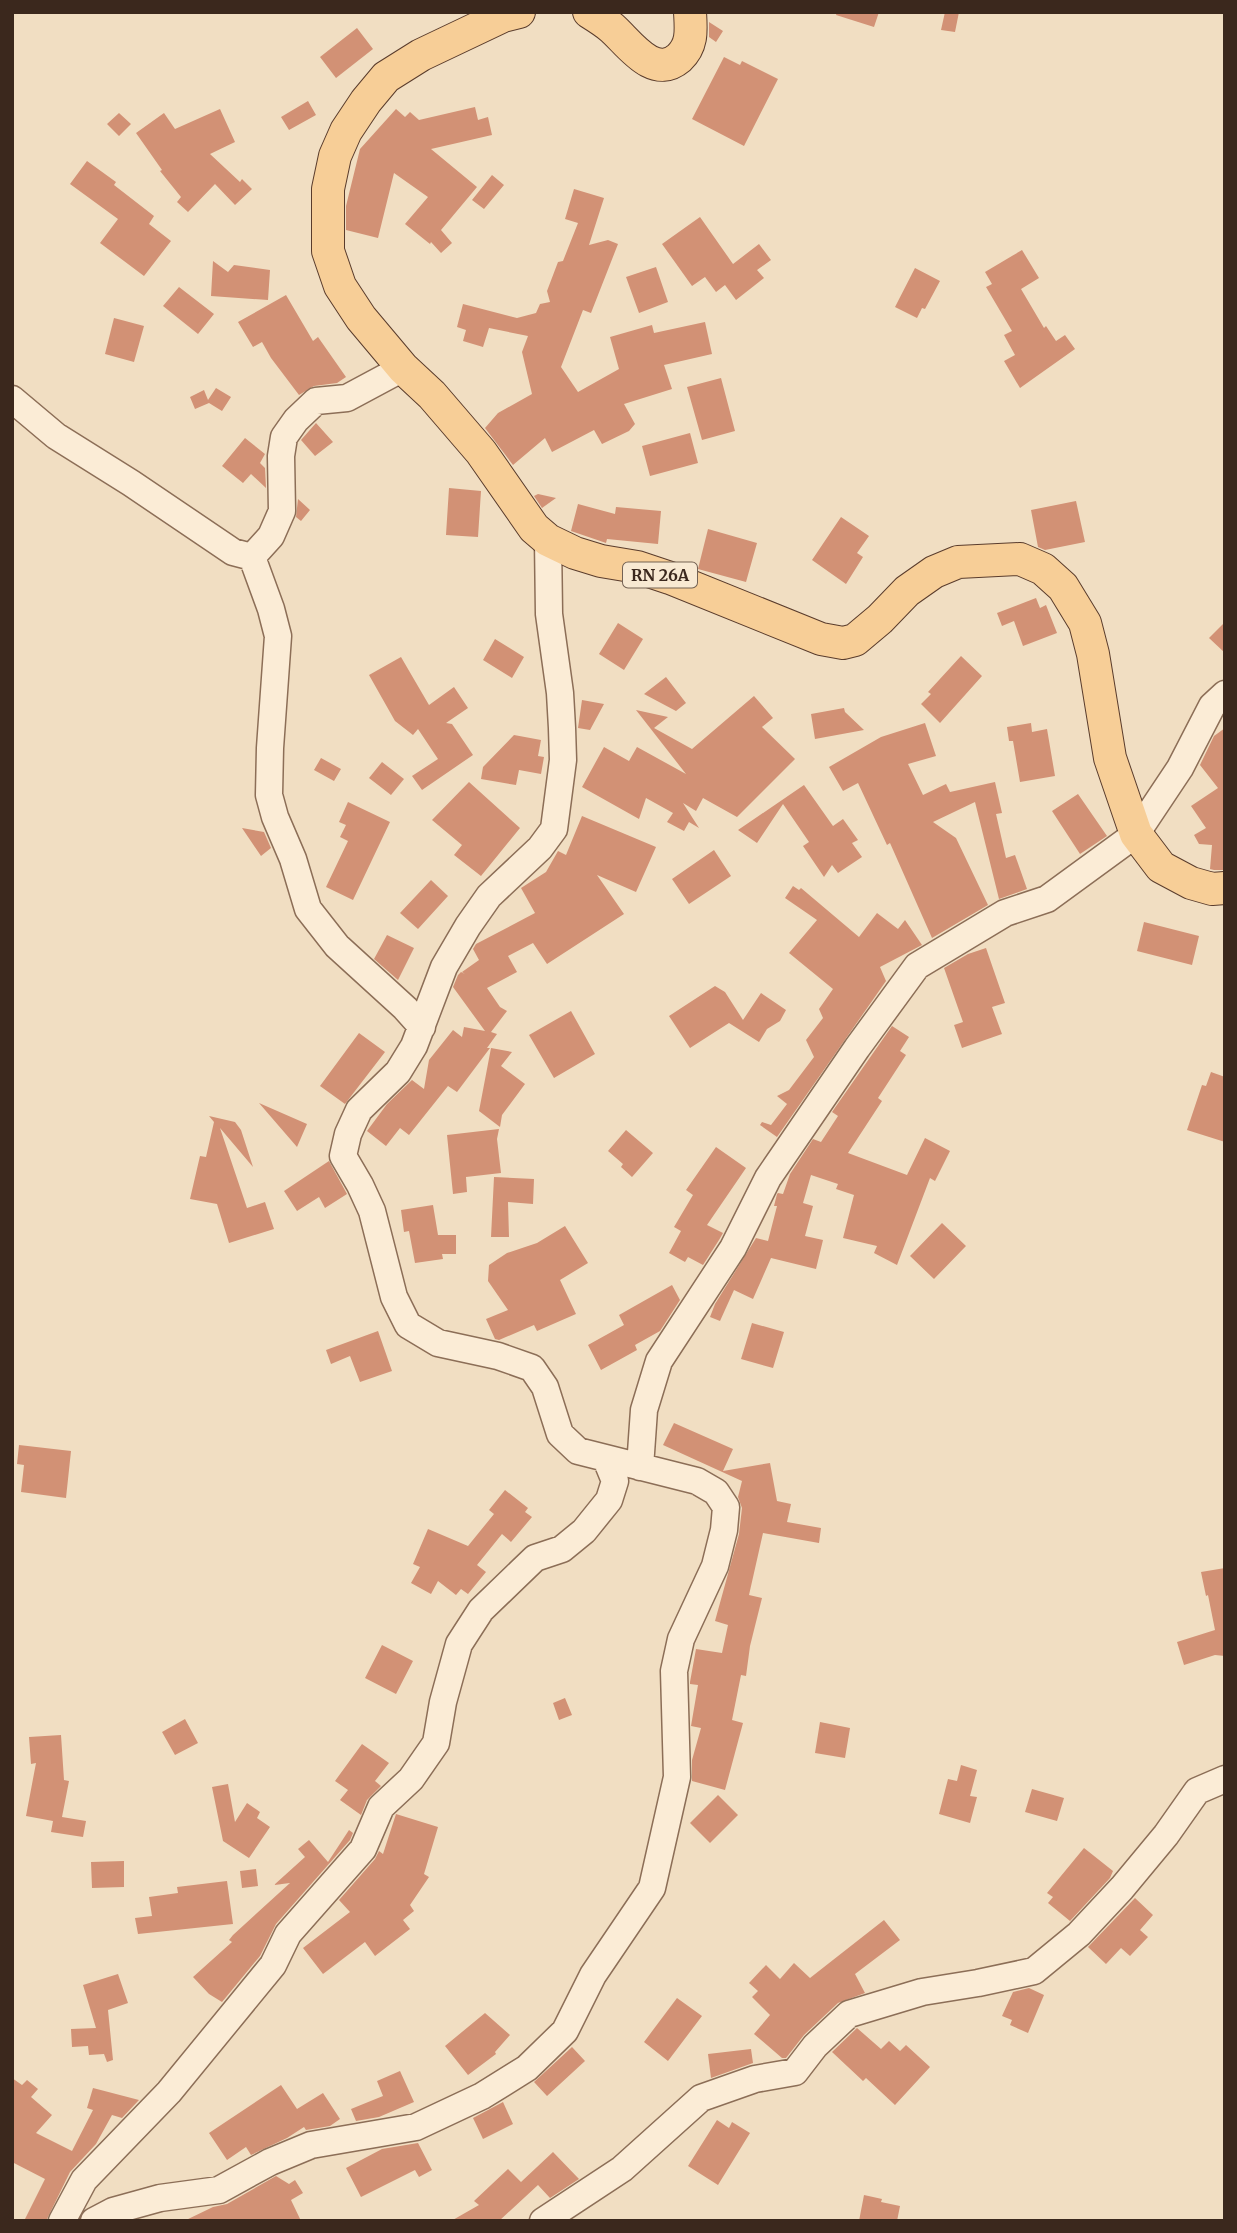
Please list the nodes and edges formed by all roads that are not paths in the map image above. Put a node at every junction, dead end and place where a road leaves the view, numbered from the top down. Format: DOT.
graph roads {
  1 [pos="519,12"];
  2 [pos="589,12"];
  3 [pos="690,12"];
  4 [pos="404,368"];
  5 [pos="12,399"];
  6 [pos="548,540"];
  7 [pos="252,557"];
  8 [pos="1225,694"];
  9 [pos="1136,834"];
  10 [pos="1225,888"];
  11 [pos="422,1027"];
  12 [pos="606,1459"];
  13 [pos="640,1467"];
  14 [pos="1225,1780"];
  15 [pos="62,2221"];
  16 [pos="94,2221"];
  17 [pos="543,2221"];
  1 -- 4 [label="main road, RN 26A"];
  2 -- 3 [label="main road"];
  4 -- 6 [label="main road, RN 26A"];
  4 -- 7 [label="street"];
  5 -- 7 [label="street"];
  6 -- 9 [label="main road, RN 26A"];
  6 -- 11 [label="street"];
  7 -- 11 [label="street"];
  8 -- 9 [label="street"];
  9 -- 10 [label="main road, RN 26A"];
  9 -- 13 [label="street"];
  11 -- 12 [label="street"];
  12 -- 13 [label="street"];
  12 -- 15 [label="street"];
  13 -- 16 [label="street"];
  14 -- 17 [label="street"];
}
